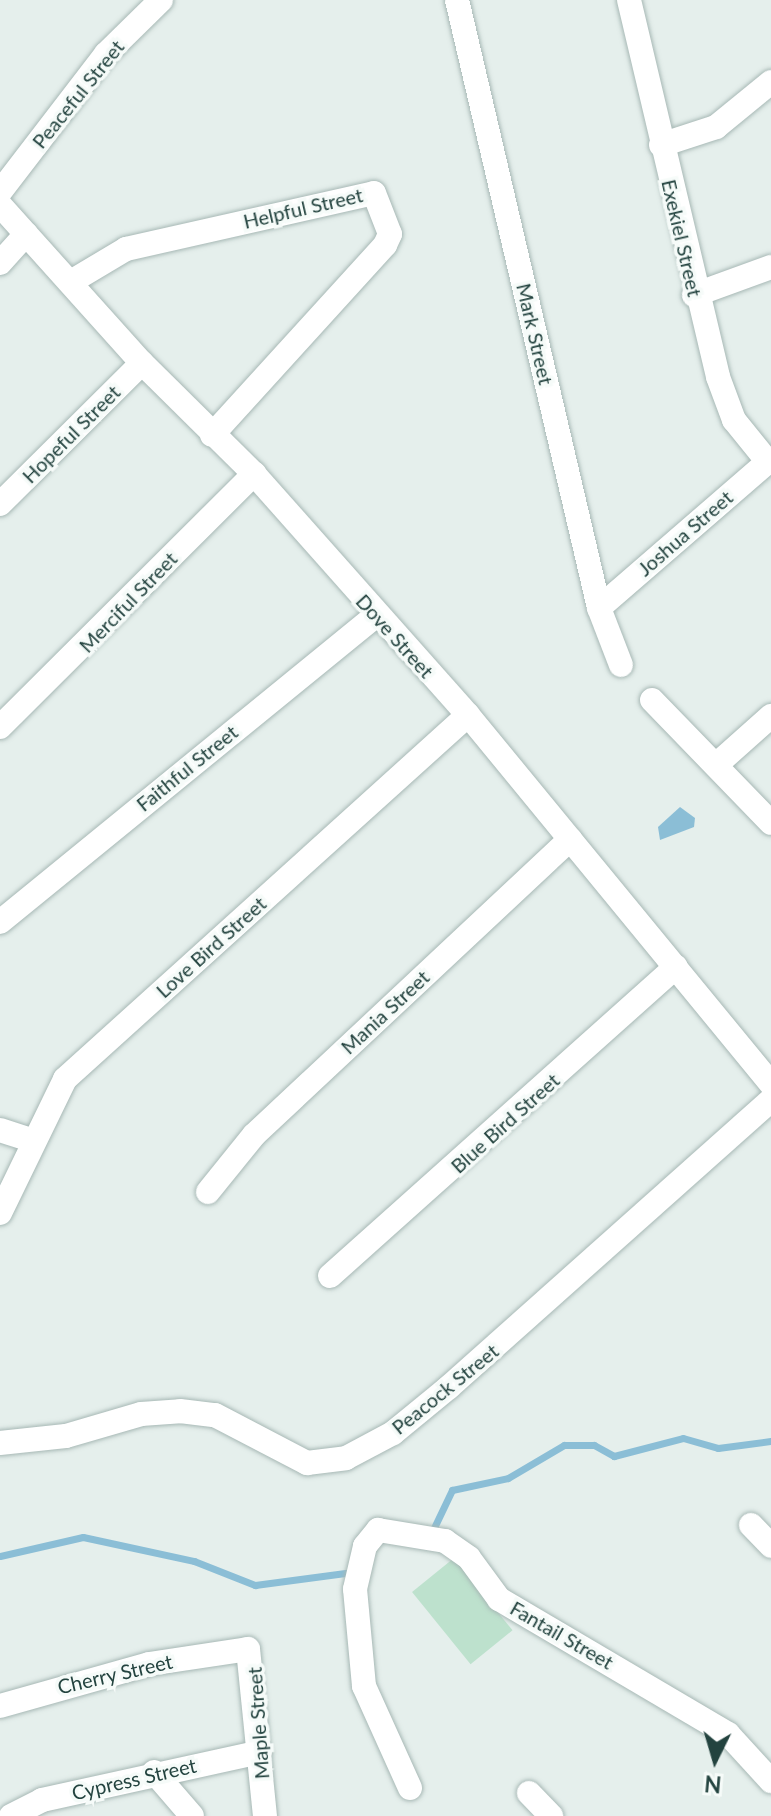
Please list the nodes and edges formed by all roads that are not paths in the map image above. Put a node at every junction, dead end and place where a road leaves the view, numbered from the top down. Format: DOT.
graph roads {
  1 [pos="161,0"];
  2 [pos="457,0"];
  3 [pos="629,0"];
  4 [pos="771,82"];
  5 [pos="661,145"];
  6 [pos="0,192"];
  7 [pos="0,205"];
  8 [pos="26,234"];
  9 [pos="0,263"];
  10 [pos="771,267"];
  11 [pos="74,280"];
  12 [pos="694,295"];
  13 [pos="142,363"];
  14 [pos="212,435"];
  15 [pos="769,460"];
  16 [pos="254,474"];
  17 [pos="0,504"];
  18 [pos="599,608"];
  19 [pos="375,616"];
  20 [pos="621,665"];
  21 [pos="652,700"];
  22 [pos="468,715"];
  23 [pos="771,716"];
  24 [pos="0,727"];
  25 [pos="716,765"];
  26 [pos="771,823"];
  27 [pos="570,839"];
  28 [pos="0,922"];
  29 [pos="676,967"];
  30 [pos="771,1084"];
  31 [pos="771,1100"];
  32 [pos="0,1130"];
  33 [pos="31,1140"];
  34 [pos="208,1192"];
  35 [pos="0,1213"];
  36 [pos="330,1276"];
  37 [pos="0,1443"];
  38 [pos="751,1525"];
  39 [pos="771,1546"];
  40 [pos="232,1648"];
  41 [pos="0,1706"];
  42 [pos="260,1752"];
  43 [pos="154,1772"];
  44 [pos="771,1781"];
  45 [pos="410,1788"];
  46 [pos="529,1793"];
  47 [pos="49,1808"];
  48 [pos="11,1816"];
  49 [pos="192,1816"];
  50 [pos="265,1816"];
  51 [pos="551,1816"];
  1 -- 6 [label="street, Peaceful Street"];
  2 -- 18 [label="street, Mark Street"];
  3 -- 5 [label="street, Exekiel Street"];
  4 -- 5 [label="street"];
  5 -- 12 [label="street, Exekiel Street"];
  7 -- 8 [label="street, Dove Street"];
  8 -- 9 [label="street"];
  8 -- 11 [label="street, Dove Street"];
  10 -- 12 [label="street"];
  11 -- 13 [label="street, Dove Street"];
  11 -- 14 [label="street, Helpful Street"];
  12 -- 15 [label="street, Exekiel Street"];
  13 -- 14 [label="street, Dove Street"];
  13 -- 17 [label="street, Hopeful Street"];
  14 -- 16 [label="street, Dove Street"];
  15 -- 18 [label="street, Joshua Street"];
  16 -- 19 [label="street, Dove Street"];
  16 -- 24 [label="street, Merciful Street"];
  18 -- 20 [label="street, Mark Street"];
  19 -- 22 [label="street, Dove Street"];
  19 -- 28 [label="street, Faithful Street"];
  21 -- 25 [label="street"];
  22 -- 27 [label="street, Dove Street"];
  22 -- 33 [label="street, Love Bird Street"];
  23 -- 25 [label="street"];
  25 -- 26 [label="street"];
  27 -- 29 [label="street, Dove Street"];
  27 -- 34 [label="street, Mania Street"];
  29 -- 30 [label="street, Dove Street"];
  29 -- 36 [label="street, Blue Bird Street"];
  31 -- 37 [label="street, Peacock Street"];
  32 -- 33 [label="street"];
  33 -- 35 [label="street, Love Bird Street"];
  38 -- 39 [label="street"];
  40 -- 41 [label="street, Cherry Street"];
  40 -- 42 [label="street, Maple Street"];
  42 -- 43 [label="street, Cypress Street"];
  42 -- 50 [label="street, Maple Street"];
  43 -- 47 [label="street, Cypress Street"];
  43 -- 49 [label="street"];
  44 -- 45 [label="street, Fantail Street"];
  46 -- 51 [label="street"];
  47 -- 48 [label="street, Cypress Street"];
}
